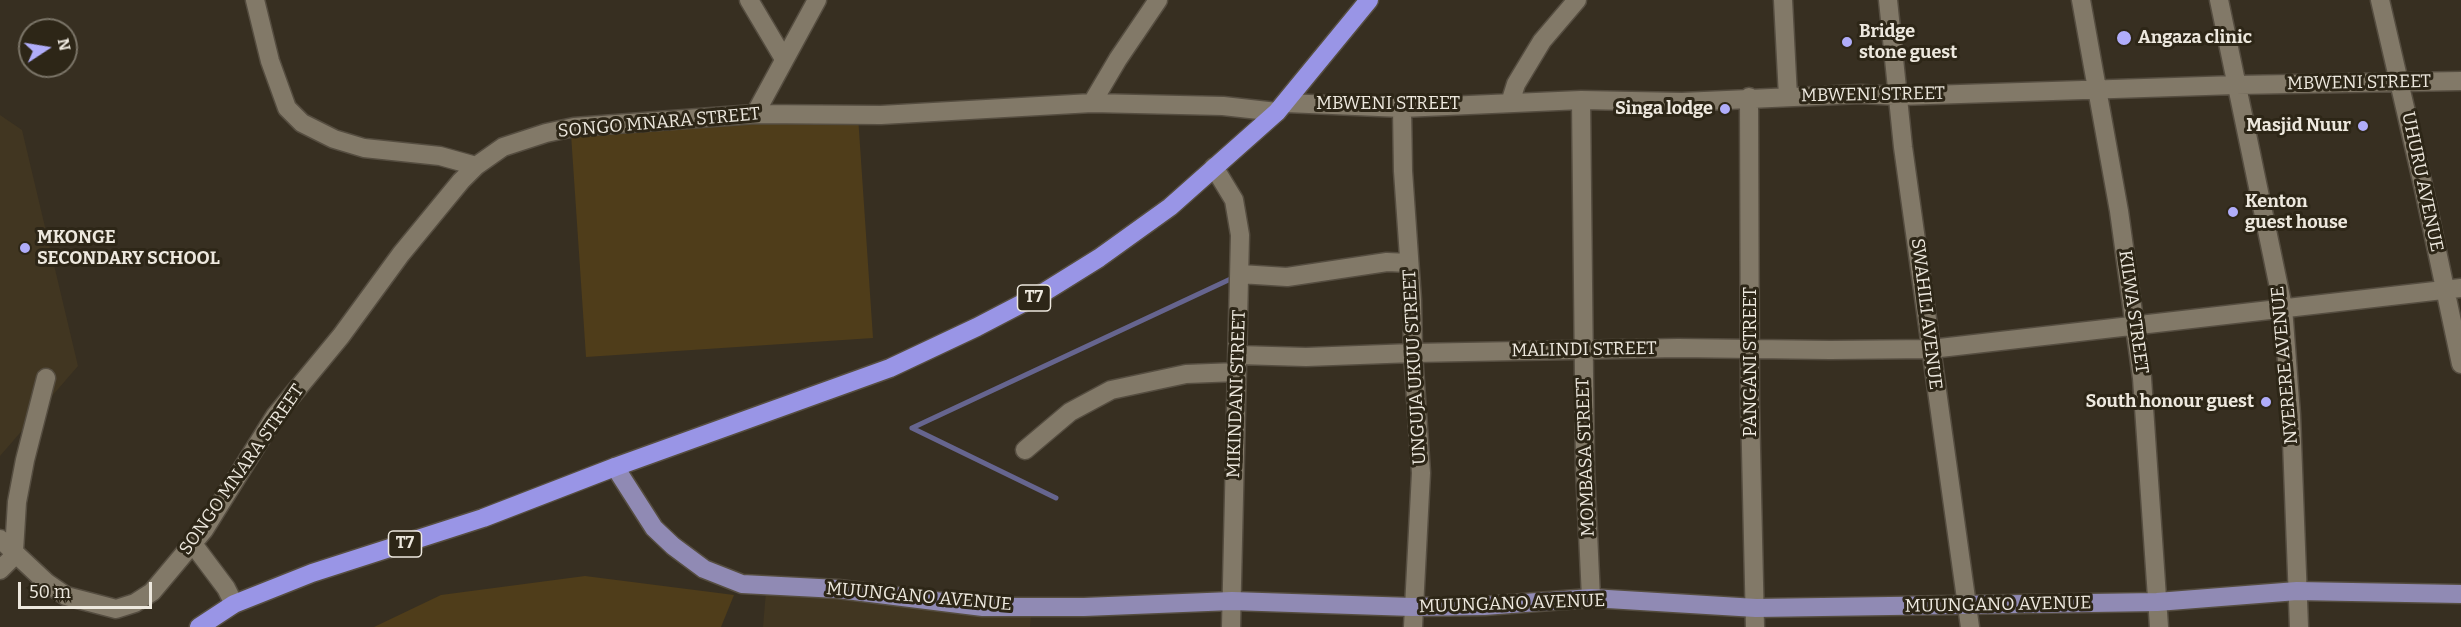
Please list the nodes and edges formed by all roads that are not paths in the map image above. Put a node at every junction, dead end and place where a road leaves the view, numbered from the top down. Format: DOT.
graph roads {
  1 [pos="255,0"];
  2 [pos="749,0"];
  3 [pos="817,0"];
  4 [pos="1158,0"];
  5 [pos="1369,0"];
  6 [pos="1577,0"];
  7 [pos="1783,0"];
  8 [pos="1888,0"];
  9 [pos="2081,0"];
  10 [pos="2219,0"];
  11 [pos="2380,0"];
  12 [pos="784,59"];
  13 [pos="2400,81"];
  14 [pos="2461,81"];
  15 [pos="2235,85"];
  16 [pos="2097,89"];
  17 [pos="1899,96"];
  18 [pos="1749,97"];
  19 [pos="1788,97"];
  20 [pos="1581,100"];
  21 [pos="1092,103"];
  22 [pos="1510,103"];
  23 [pos="1281,108"];
  24 [pos="1402,108"];
  25 [pos="755,114"];
  26 [pos="476,166"];
  27 [pos="1214,166"];
  28 [pos="1409,263"];
  29 [pos="1240,274"];
  30 [pos="2453,288"];
  31 [pos="2283,307"];
  32 [pos="2135,326"];
  33 [pos="1931,349"];
  34 [pos="1583,350"];
  35 [pos="1750,350"];
  36 [pos="1413,353"];
  37 [pos="1238,364"];
  38 [pos="2461,364"];
  39 [pos="46,378"];
  40 [pos="1025,450"];
  41 [pos="615,467"];
  42 [pos="0,539"];
  43 [pos="193,544"];
  44 [pos="15,553"];
  45 [pos="0,570"];
  46 [pos="2297,591"];
  47 [pos="2461,594"];
  48 [pos="1591,598"];
  49 [pos="1232,602"];
  50 [pos="2157,602"];
  51 [pos="234,604"];
  52 [pos="1967,606"];
  53 [pos="1412,607"];
  54 [pos="1756,608"];
  55 [pos="116,618"];
  56 [pos="199,627"];
  57 [pos="1231,627"];
  58 [pos="1413,627"];
  59 [pos="1755,627"];
  60 [pos="1970,627"];
  61 [pos="2159,627"];
  62 [pos="2299,627"];
  1 -- 26 [label="street"];
  2 -- 12 [label="street"];
  3 -- 12 [label="street"];
  4 -- 21 [label="street"];
  5 -- 23 [label="highway, T7"];
  6 -- 22 [label="street"];
  7 -- 19 [label="street"];
  8 -- 17 [label="street, SWAHILI AVENUE"];
  9 -- 16 [label="street, KILWA STREET"];
  10 -- 15 [label="street, NYERERE AVENUE"];
  11 -- 13 [label="street, UHURU AVENUE"];
  12 -- 25 [label="street"];
  13 -- 14 [label="street, MBWENI STREET"];
  13 -- 15 [label="street, MBWENI STREET"];
  13 -- 30 [label="street, UHURU AVENUE"];
  15 -- 16 [label="street, MBWENI STREET"];
  15 -- 31 [label="street, NYERERE AVENUE"];
  16 -- 17 [label="street, MBWENI STREET"];
  16 -- 32 [label="street, KILWA STREET"];
  17 -- 19 [label="street, MBWENI STREET"];
  17 -- 33 [label="street, SWAHILI AVENUE"];
  18 -- 19 [label="street, MBWENI STREET"];
  18 -- 20 [label="street, MBWENI STREET"];
  18 -- 35 [label="street, PANGANI STREET"];
  20 -- 22 [label="street, MBWENI STREET"];
  20 -- 34 [label="street, MOMBASA STREET"];
  21 -- 23 [label="street, SONGO MNARA STREET"];
  21 -- 25 [label="street, SONGO MNARA STREET"];
  22 -- 24 [label="street, MBWENI STREET"];
  23 -- 24 [label="street, MBWENI STREET"];
  23 -- 27 [label="highway, T7"];
  24 -- 28 [label="street, UNGUJA UKUU STREET"];
  25 -- 26 [label="street, SONGO MNARA STREET"];
  26 -- 43 [label="street, SONGO MNARA STREET"];
  27 -- 29 [label="street, MIKINDANI STREET"];
  27 -- 41 [label="highway, T7"];
  28 -- 29 [label="street"];
  28 -- 36 [label="street, UNGUJA UKUU STREET"];
  29 -- 37 [label="street, MIKINDANI STREET"];
  30 -- 31 [label="street, MALINDI STREET"];
  30 -- 38 [label="street, UHURU AVENUE"];
  31 -- 32 [label="street, MALINDI STREET"];
  31 -- 46 [label="street, NYERERE AVENUE"];
  32 -- 33 [label="street, MALINDI STREET"];
  32 -- 50 [label="street, KILWA STREET"];
  33 -- 35 [label="street, MALINDI STREET"];
  33 -- 52 [label="street, SWAHILI AVENUE"];
  34 -- 35 [label="street, MALINDI STREET"];
  34 -- 36 [label="street, MALINDI STREET"];
  34 -- 48 [label="street, MOMBASA STREET"];
  35 -- 54 [label="street, PANGANI STREET"];
  36 -- 37 [label="street, MALINDI STREET"];
  36 -- 53 [label="street, UNGUJA UKUU STREET"];
  37 -- 40 [label="street, MALINDI STREET"];
  37 -- 49 [label="street, MIKINDANI STREET"];
  39 -- 44 [label="street"];
  41 -- 49 [label="main road, MUUNGANO AVENUE"];
  41 -- 51 [label="highway, T7"];
  42 -- 44 [label="street, SONGO MNARA STREET"];
  43 -- 51 [label="street"];
  43 -- 55 [label="street, SONGO MNARA STREET"];
  44 -- 45 [label="street"];
  44 -- 55 [label="street, SONGO MNARA STREET"];
  46 -- 47 [label="main road, MUUNGANO AVENUE"];
  46 -- 50 [label="main road, MUUNGANO AVENUE"];
  46 -- 62 [label="street, NYERERE AVENUE"];
  48 -- 53 [label="main road, MUUNGANO AVENUE"];
  48 -- 54 [label="main road, MUUNGANO AVENUE"];
  49 -- 53 [label="main road, MUUNGANO AVENUE"];
  49 -- 57 [label="street, MIKINDANI STREET"];
  50 -- 52 [label="main road, MUUNGANO AVENUE"];
  50 -- 61 [label="street, KILWA STREET"];
  51 -- 56 [label="highway, T7"];
  52 -- 54 [label="main road, MUUNGANO AVENUE"];
  52 -- 60 [label="street, SWAHILI AVENUE"];
  53 -- 58 [label="street, UNGUJA UKUU STREET"];
  54 -- 59 [label="street, PANGANI STREET"];
}
